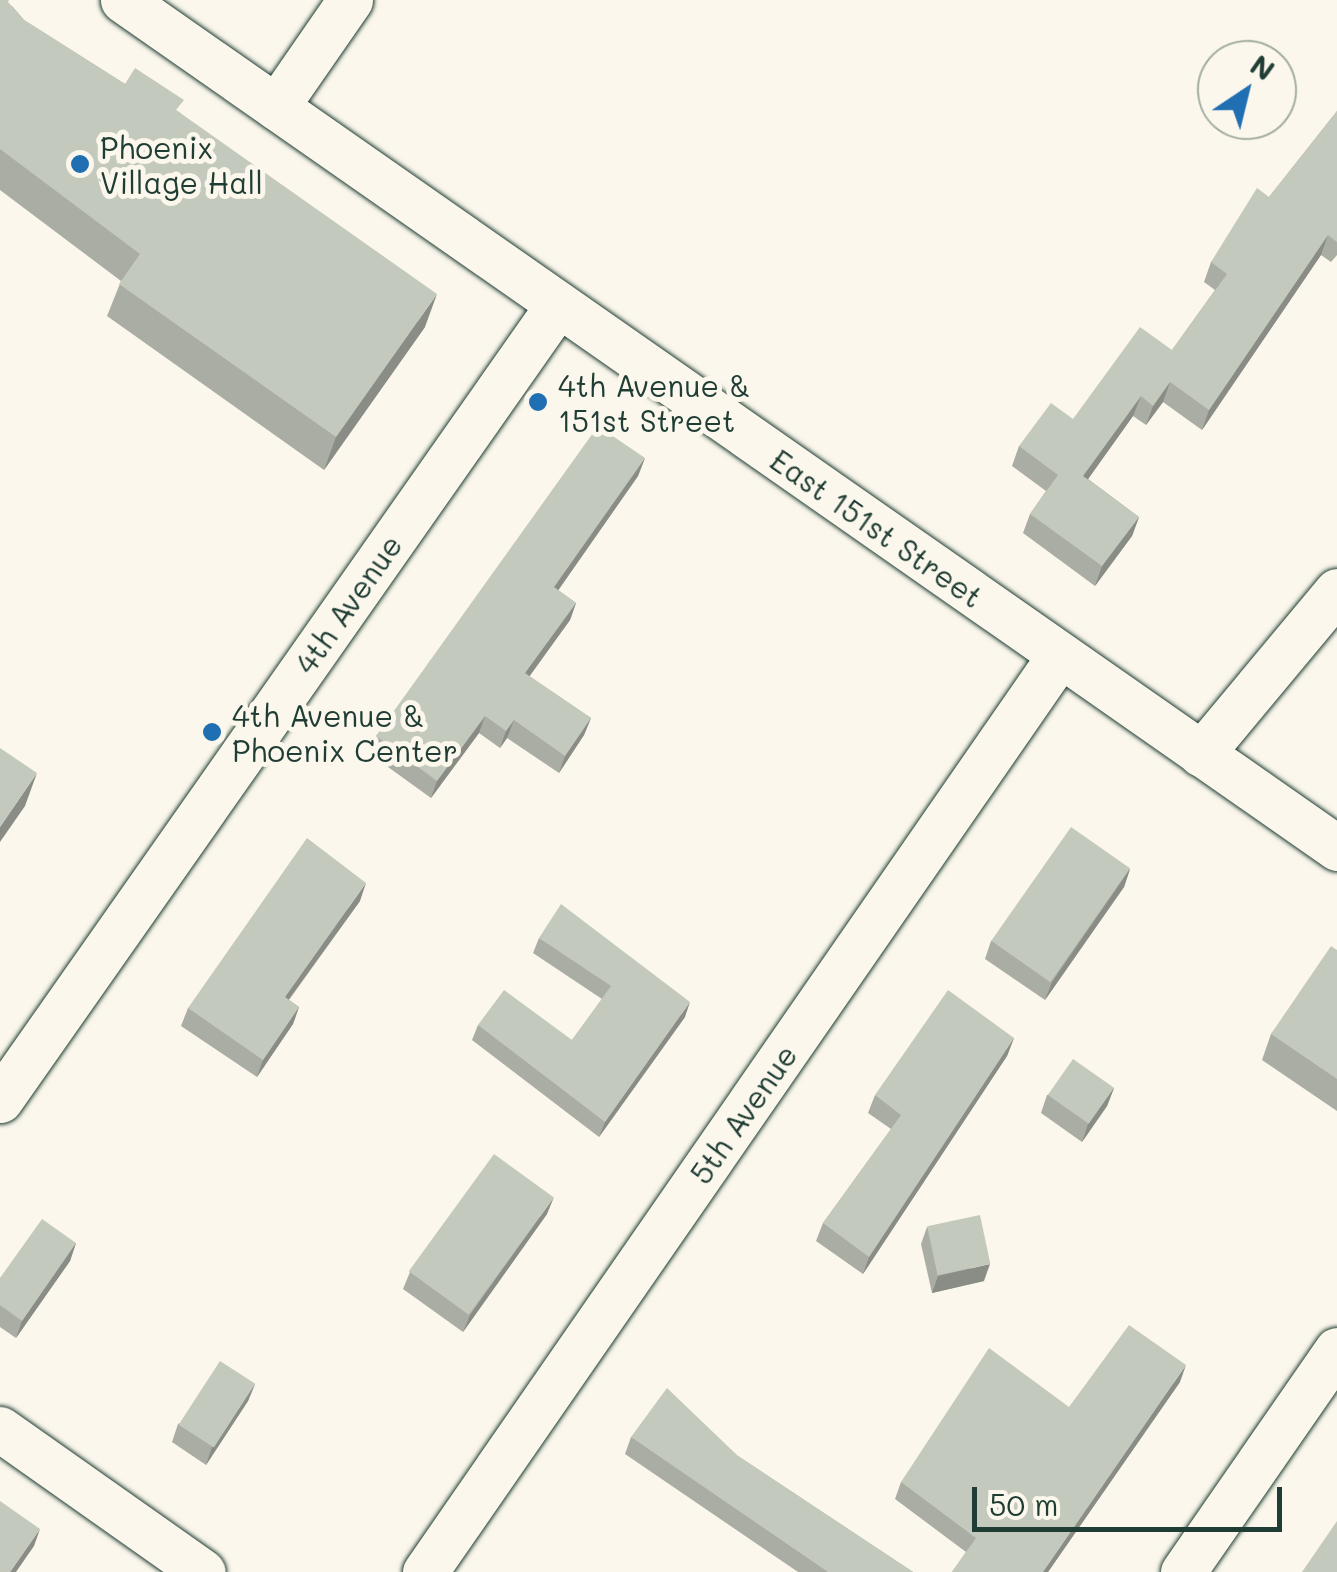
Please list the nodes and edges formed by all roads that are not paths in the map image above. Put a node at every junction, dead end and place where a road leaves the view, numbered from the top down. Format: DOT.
graph roads {
  1 [pos="123,0"];
  2 [pos="350,0"];
  3 [pos="276,107"];
  4 [pos="558,304"];
  5 [pos="1337,591"];
  6 [pos="1060,656"];
  7 [pos="1201,754"];
  8 [pos="1337,848"];
  9 [pos="0,1100"];
  10 [pos="1337,1350"];
  11 [pos="0,1429"];
  12 [pos="203,1572"];
  13 [pos="426,1572"];
  14 [pos="1183,1572"];
  1 -- 3 [label="street, East 151st Street"];
  2 -- 3 [label="street"];
  3 -- 4 [label="street, East 151st Street"];
  4 -- 6 [label="street, East 151st Street"];
  4 -- 9 [label="street, 4th Avenue"];
  5 -- 7 [label="street"];
  6 -- 7 [label="street, East 151st Street"];
  6 -- 13 [label="street, 5th Avenue"];
  7 -- 8 [label="street, East 151st Street"];
  10 -- 14 [label="street"];
  11 -- 12 [label="street"];
}
